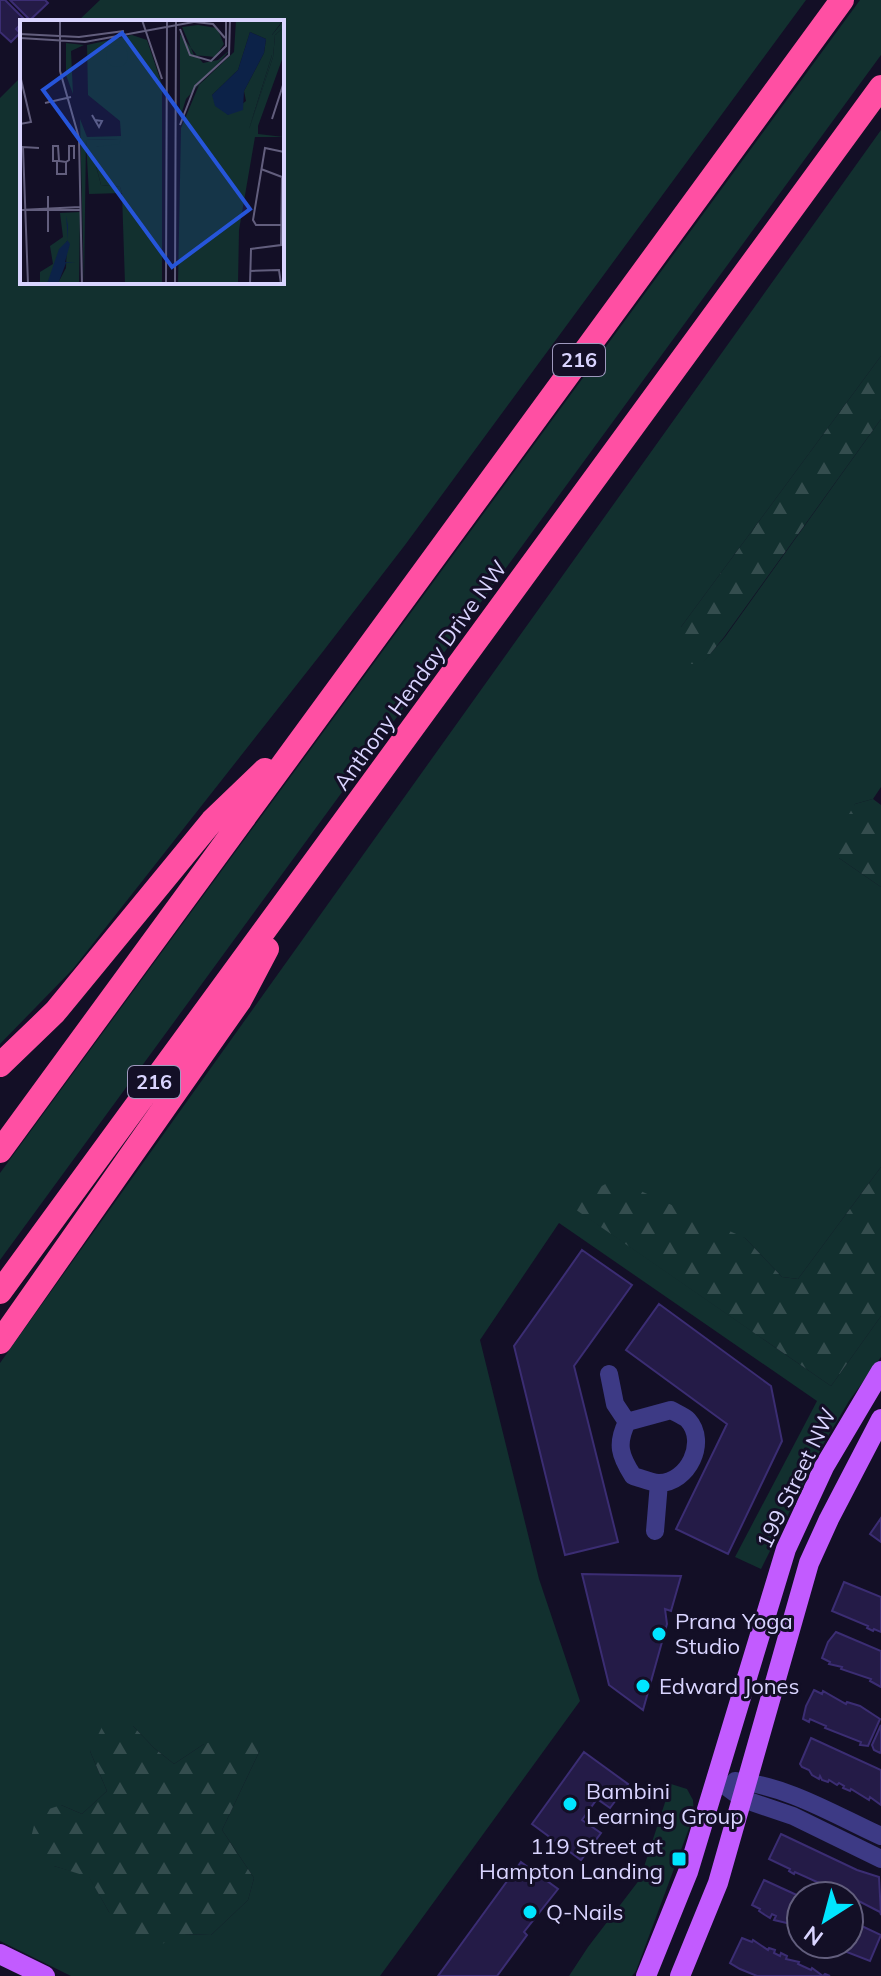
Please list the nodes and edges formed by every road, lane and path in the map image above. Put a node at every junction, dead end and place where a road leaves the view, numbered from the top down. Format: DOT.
graph roads {
  1 [pos="842,0"];
  2 [pos="881,87"];
  3 [pos="315,720"];
  4 [pos="307,873"];
  5 [pos="0,1065"];
  6 [pos="0,1151"];
  7 [pos="0,1292"];
  8 [pos="0,1342"];
  9 [pos="881,1371"];
  10 [pos="609,1374"];
  11 [pos="881,1419"];
  12 [pos="627,1422"];
  13 [pos="659,1483"];
  14 [pos="655,1531"];
  15 [pos="716,1779"];
  16 [pos="746,1790"];
  17 [pos="881,1836"];
  18 [pos="881,1859"];
  19 [pos="0,1954"];
  20 [pos="45,1976"];
  21 [pos="646,1976"];
  22 [pos="680,1976"];
  1 -- 3 [label="highway, 216"];
  2 -- 4 [label="highway, Anthony Henday Drive NW / 216"];
  3 -- 5 [label="highway"];
  3 -- 6 [label="highway, 216"];
  4 -- 7 [label="highway, Anthony Henday Drive NW / 216"];
  4 -- 8 [label="highway"];
  9 -- 15 [label="main road, 199 Street NW"];
  10 -- 12 [label="lane"];
  11 -- 16 [label="main road"];
  12 -- 13 [label="lane"];
  12 -- 13 [label="lane"];
  13 -- 14 [label="lane"];
  15 -- 16 [label="lane"];
  15 -- 21 [label="main road, 199 Street NW"];
  16 -- 17 [label="lane"];
  16 -- 18 [label="lane"];
  16 -- 22 [label="main road"];
  19 -- 20 [label="main road"];
}
